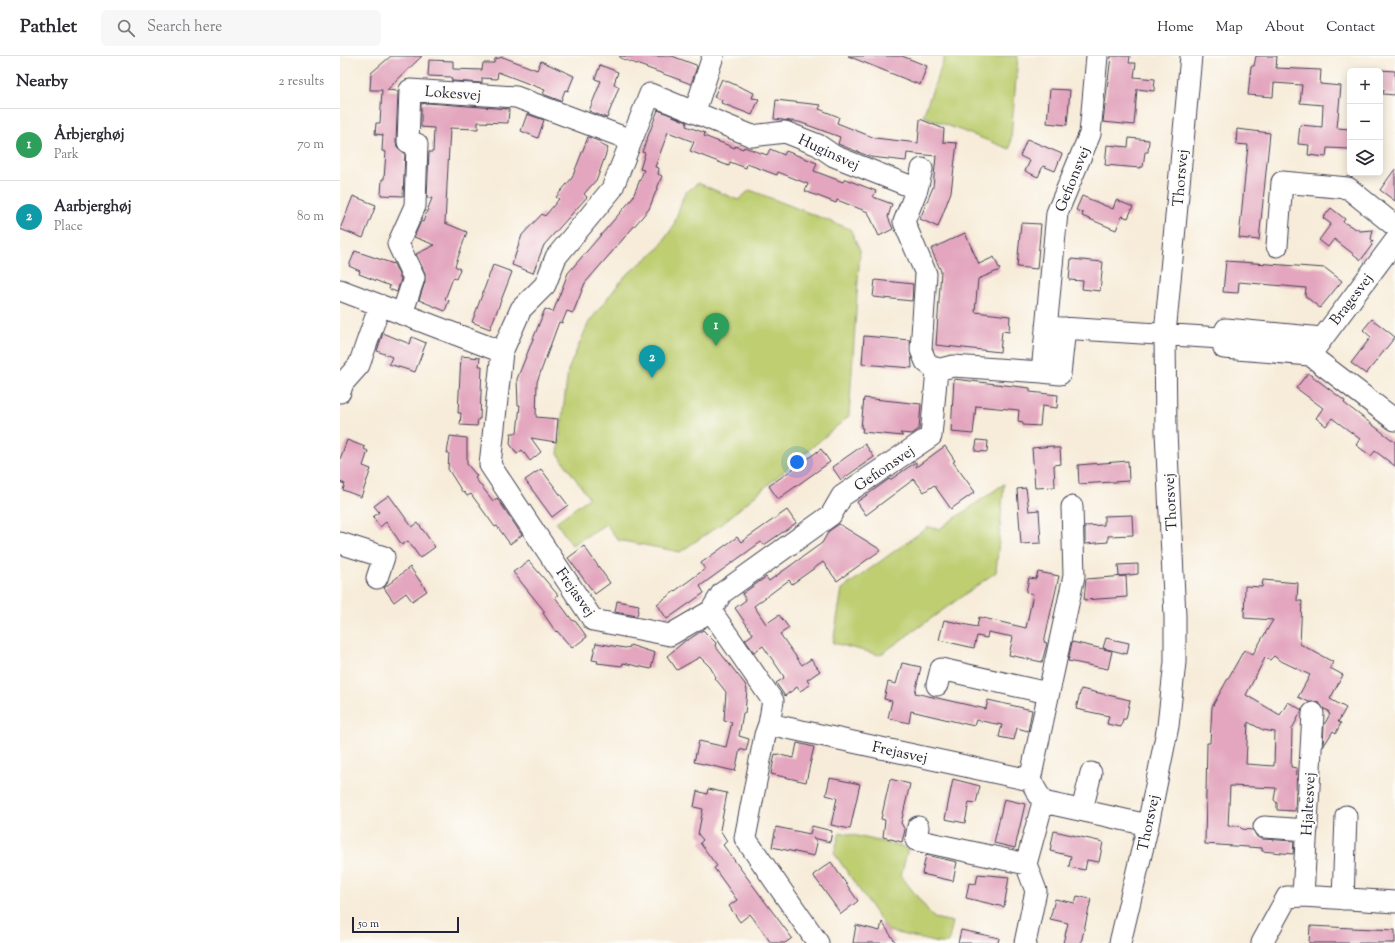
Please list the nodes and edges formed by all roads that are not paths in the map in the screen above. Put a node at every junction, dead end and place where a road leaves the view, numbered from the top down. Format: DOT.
graph roads {
  1 [pos="713,56"];
  2 [pos="1097,56"];
  3 [pos="1191,56"];
  4 [pos="695,111"];
  5 [pos="631,140"];
  6 [pos="922,169"];
  7 [pos="917,189"];
  8 [pos="1395,226"];
  9 [pos="1395,241"];
  10 [pos="1277,246"];
  11 [pos="340,290"];
  12 [pos="380,305"];
  13 [pos="402,314"];
  14 [pos="1056,328"];
  15 [pos="1165,334"];
  16 [pos="1316,347"];
  17 [pos="502,352"];
  18 [pos="938,370"];
  19 [pos="340,392"];
  20 [pos="1395,420"];
  21 [pos="1072,507"];
  22 [pos="340,543"];
  23 [pos="377,578"];
  24 [pos="711,611"];
  25 [pos="937,685"];
  26 [pos="1048,693"];
  27 [pos="1313,713"];
  28 [pos="770,724"];
  29 [pos="1091,773"];
  30 [pos="1030,780"];
  31 [pos="1043,802"];
  32 [pos="1082,810"];
  33 [pos="1346,816"];
  34 [pos="1148,825"];
  35 [pos="918,827"];
  36 [pos="1264,827"];
  37 [pos="1307,830"];
  38 [pos="1026,864"];
  39 [pos="1303,896"];
  40 [pos="1343,899"];
  41 [pos="1395,902"];
  42 [pos="818,943"];
  43 [pos="1025,943"];
  44 [pos="1120,943"];
  45 [pos="1262,943"];
  1 -- 4 [label="street"];
  2 -- 14 [label="street, Gefionsvej"];
  3 -- 15 [label="street, Thorsvej"];
  4 -- 5 [label="street, Huginsvej"];
  4 -- 7 [label="street, Huginsvej"];
  5 -- 13 [label="street, Lokesvej"];
  5 -- 17 [label="street"];
  6 -- 7 [label="street"];
  7 -- 18 [label="street"];
  8 -- 10 [label="street"];
  9 -- 16 [label="street, Bragesvej"];
  11 -- 12 [label="street"];
  12 -- 13 [label="street"];
  12 -- 19 [label="street"];
  13 -- 17 [label="street"];
  14 -- 15 [label="street"];
  14 -- 18 [label="street, Gefionsvej"];
  15 -- 16 [label="street"];
  15 -- 34 [label="street, Thorsvej"];
  16 -- 20 [label="street"];
  17 -- 24 [label="street, Frejasvej"];
  18 -- 24 [label="street, Gefionsvej"];
  21 -- 26 [label="street"];
  22 -- 23 [label="street"];
  24 -- 28 [label="street"];
  25 -- 26 [label="street"];
  26 -- 30 [label="street"];
  27 -- 37 [label="street, Hjaltesvej"];
  28 -- 30 [label="street, Frejasvej"];
  28 -- 42 [label="street"];
  29 -- 32 [label="street"];
  30 -- 31 [label="street"];
  31 -- 32 [label="street"];
  31 -- 38 [label="street"];
  32 -- 34 [label="street"];
  33 -- 40 [label="street"];
  34 -- 44 [label="street, Thorsvej"];
  35 -- 38 [label="street"];
  36 -- 37 [label="street"];
  37 -- 39 [label="street, Hjaltesvej"];
  38 -- 43 [label="street"];
  39 -- 40 [label="street"];
  39 -- 45 [label="street"];
  40 -- 41 [label="street"];
}
